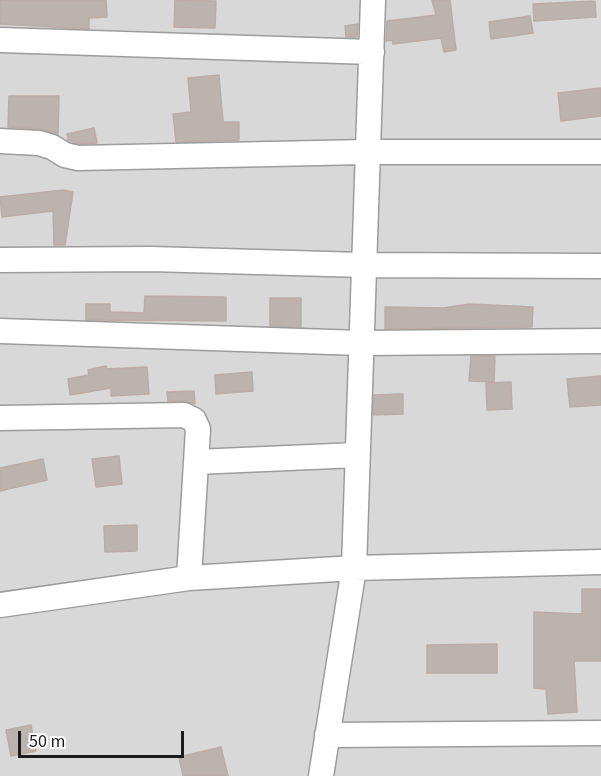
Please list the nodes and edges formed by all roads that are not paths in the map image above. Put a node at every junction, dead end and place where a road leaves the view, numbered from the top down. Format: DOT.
graph roads {
  1 [pos="373,0"];
  2 [pos="0,40"];
  3 [pos="372,52"];
  4 [pos="0,141"];
  5 [pos="366,152"];
  6 [pos="601,152"];
  7 [pos="0,260"];
  8 [pos="363,265"];
  9 [pos="601,266"];
  10 [pos="0,331"];
  11 [pos="601,341"];
  12 [pos="361,344"];
  13 [pos="0,418"];
  14 [pos="357,455"];
  15 [pos="196,462"];
  16 [pos="601,562"];
  17 [pos="354,568"];
  18 [pos="189,578"];
  19 [pos="0,605"];
  20 [pos="601,733"];
  21 [pos="327,735"];
  22 [pos="321,776"];
  1 -- 3 [label="street"];
  2 -- 3 [label="street"];
  3 -- 5 [label="street"];
  4 -- 5 [label="street"];
  5 -- 6 [label="street"];
  5 -- 8 [label="street"];
  7 -- 8 [label="street"];
  8 -- 9 [label="street"];
  8 -- 12 [label="street"];
  10 -- 12 [label="street"];
  11 -- 12 [label="street"];
  12 -- 14 [label="street"];
  13 -- 15 [label="street"];
  14 -- 15 [label="street"];
  14 -- 17 [label="street"];
  15 -- 18 [label="street"];
  16 -- 17 [label="street"];
  17 -- 18 [label="street"];
  17 -- 21 [label="street"];
  18 -- 19 [label="street"];
  20 -- 21 [label="street"];
  21 -- 22 [label="street"];
}
